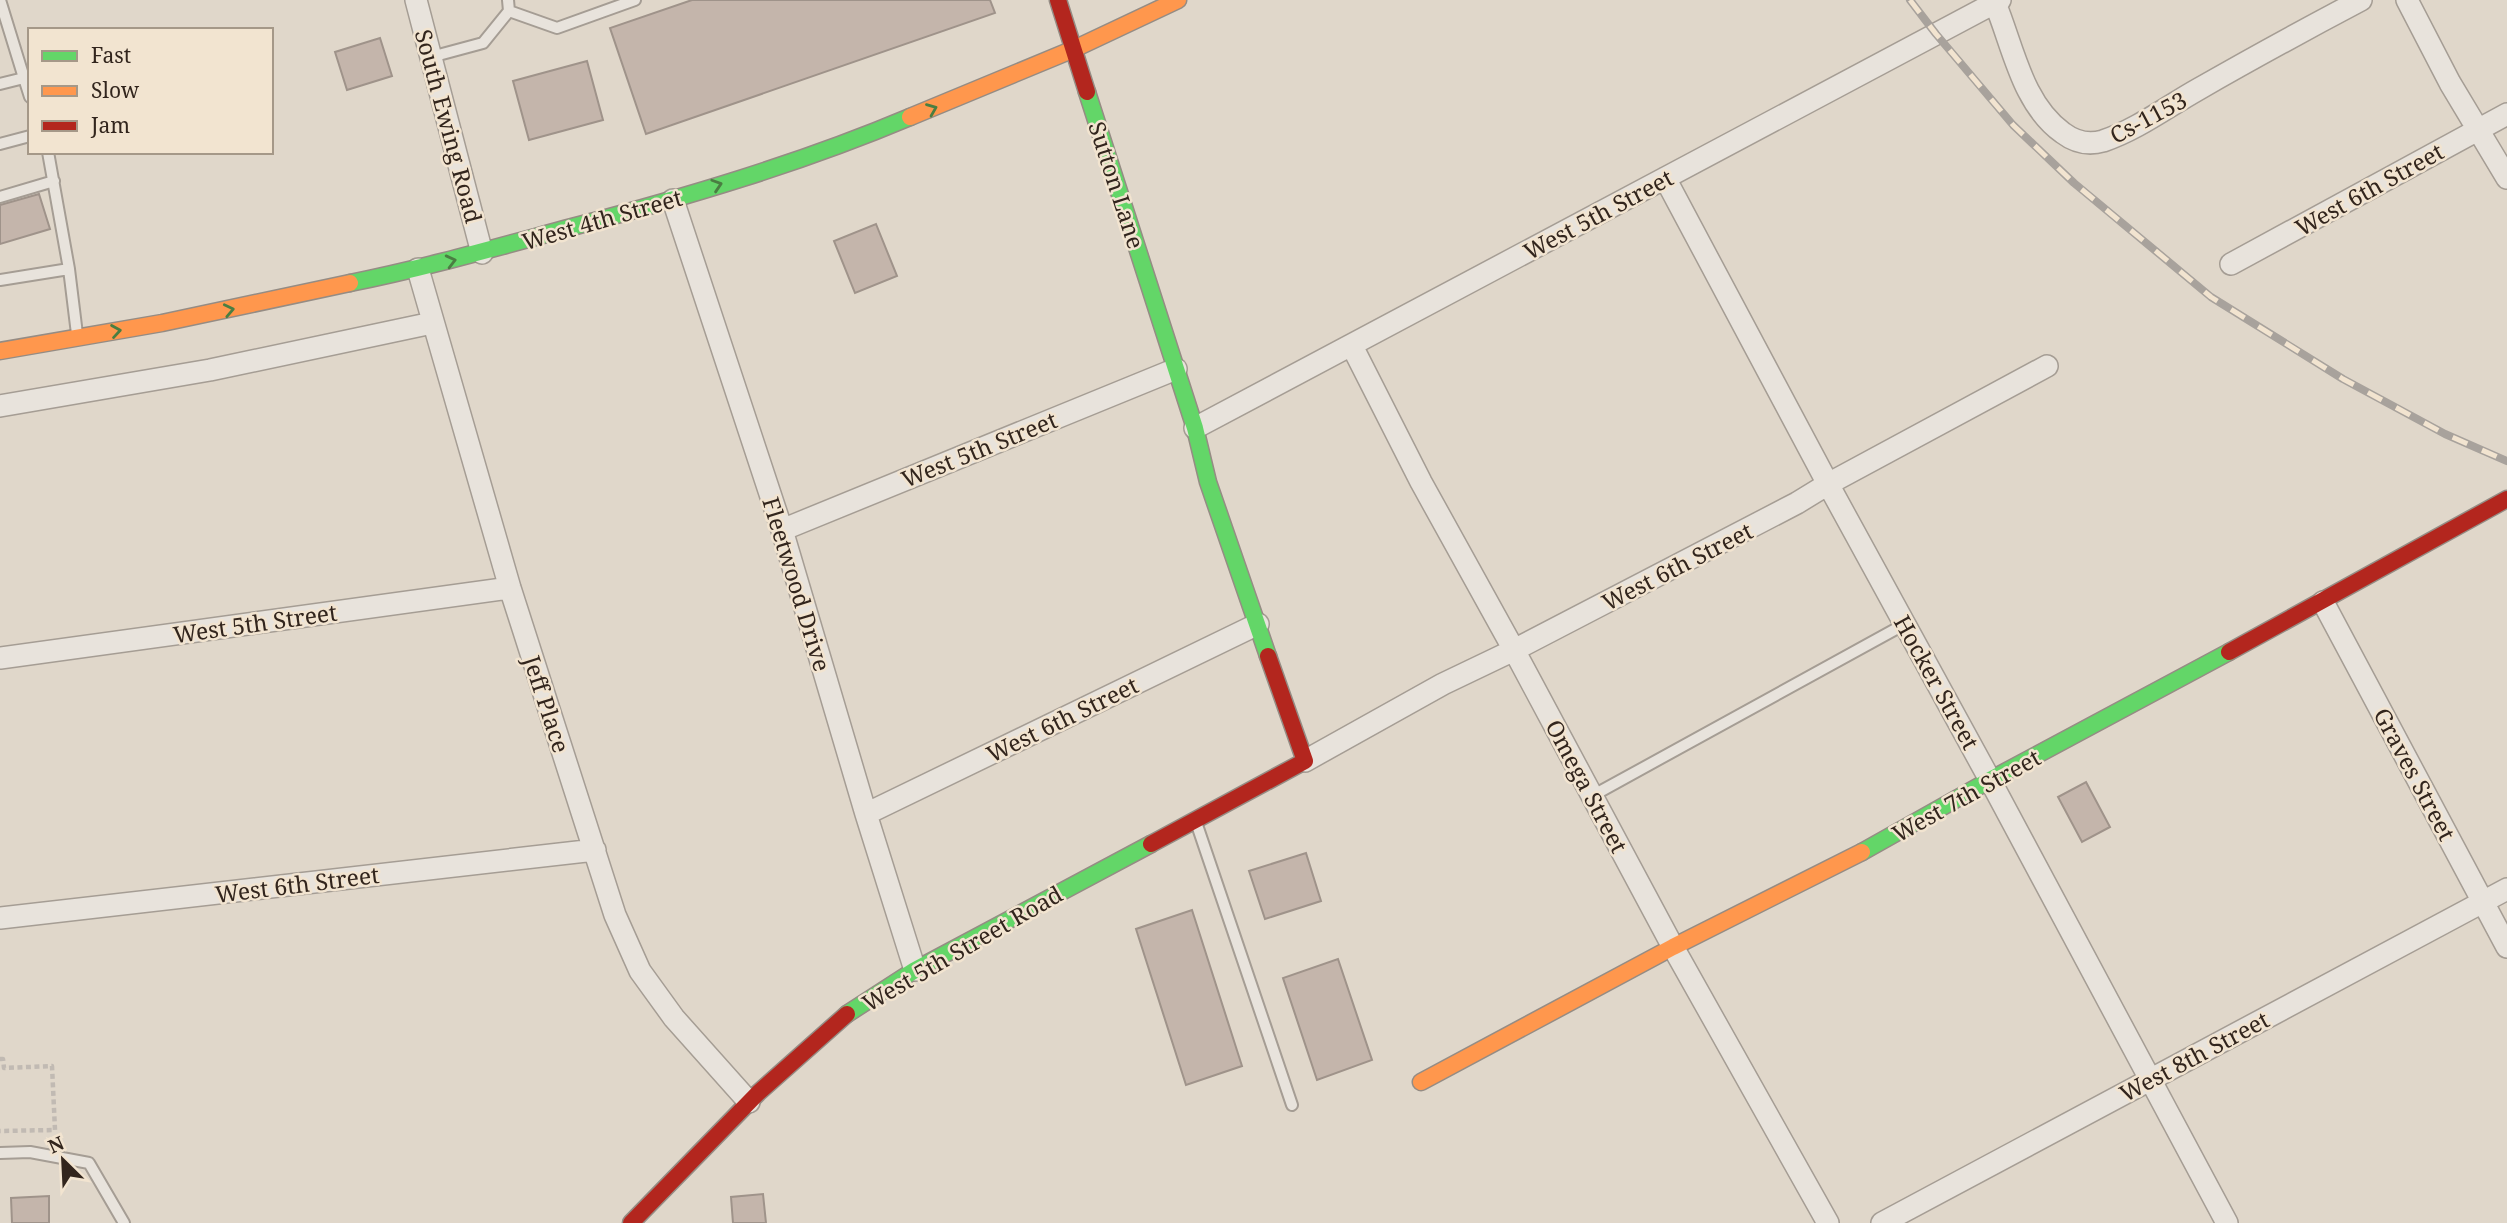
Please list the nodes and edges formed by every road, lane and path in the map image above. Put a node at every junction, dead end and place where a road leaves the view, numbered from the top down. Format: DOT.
graph roads {
  1 [pos="0,0"];
  2 [pos="416,0"];
  3 [pos="635,0"];
  4 [pos="1058,0"];
  5 [pos="1178,0"];
  6 [pos="2361,0"];
  7 [pos="2407,0"];
  8 [pos="1998,1"];
  9 [pos="508,5"];
  10 [pos="2,13"];
  11 [pos="1074,49"];
  12 [pos="431,57"];
  13 [pos="23,78"];
  14 [pos="0,84"];
  15 [pos="28,92"];
  16 [pos="2507,114"];
  17 [pos="2478,129"];
  18 [pos="28,137"];
  19 [pos="0,144"];
  20 [pos="48,154"];
  21 [pos="1665,178"];
  22 [pos="2507,178"];
  23 [pos="54,181"];
  24 [pos="0,197"];
  25 [pos="673,200"];
  26 [pos="482,253"];
  27 [pos="2231,264"];
  28 [pos="69,269"];
  29 [pos="418,269"];
  30 [pos="0,280"];
  31 [pos="432,323"];
  32 [pos="78,337"];
  33 [pos="1352,346"];
  34 [pos="0,351"];
  35 [pos="2047,366"];
  36 [pos="1176,369"];
  37 [pos="0,407"];
  38 [pos="1195,428"];
  39 [pos="1828,484"];
  40 [pos="2507,499"];
  41 [pos="782,530"];
  42 [pos="510,588"];
  43 [pos="2323,601"];
  44 [pos="1258,624"];
  45 [pos="1905,624"];
  46 [pos="1514,650"];
  47 [pos="0,658"];
  48 [pos="1305,761"];
  49 [pos="1990,780"];
  50 [pos="1592,796"];
  51 [pos="866,814"];
  52 [pos="1195,820"];
  53 [pos="595,850"];
  54 [pos="2507,889"];
  55 [pos="2482,902"];
  56 [pos="0,918"];
  57 [pos="1673,947"];
  58 [pos="2507,947"];
  59 [pos="915,970"];
  60 [pos="0,1059"];
  61 [pos="2149,1080"];
  62 [pos="1421,1082"];
  63 [pos="749,1102"];
  64 [pos="1292,1105"];
  65 [pos="0,1131"];
  66 [pos="0,1153"];
  67 [pos="124,1223"];
  68 [pos="631,1223"];
  69 [pos="1828,1223"];
  70 [pos="1882,1223"];
  71 [pos="2227,1223"];
  1 -- 10 [label="lane"];
  2 -- 12 [label="street, South Ewing Road"];
  3 -- 9 [label="lane"];
  4 -- 11 [label="street, Sutton Lane"];
  5 -- 11 [label="street, West 4th Street"];
  6 -- 8 [label="street, Cs-1153"];
  7 -- 17 [label="street"];
  8 -- 21 [label="street, West 5th Street"];
  9 -- 12 [label="lane"];
  10 -- 13 [label="lane"];
  25 -- 11 [label="street, West 4th Street, one-way"];
  11 -- 36 [label="street, Sutton Lane"];
  12 -- 26 [label="street, South Ewing Road"];
  13 -- 14 [label="lane"];
  13 -- 15 [label="lane"];
  16 -- 17 [label="street, West 6th Street"];
  17 -- 22 [label="street"];
  17 -- 27 [label="street, West 6th Street"];
  18 -- 19 [label="lane"];
  20 -- 23 [label="lane"];
  21 -- 33 [label="street, West 5th Street"];
  21 -- 39 [label="street, Hocker Street"];
  23 -- 24 [label="lane"];
  23 -- 28 [label="lane"];
  25 -- 26 [label="street, West 4th Street"];
  25 -- 41 [label="street, Fleetwood Drive"];
  29 -- 26 [label="street, West 4th Street, one-way"];
  28 -- 30 [label="lane"];
  28 -- 32 [label="lane"];
  29 -- 31 [label="street, Jeff Place"];
  32 -- 29 [label="street, West 4th Street, one-way"];
  31 -- 37 [label="street"];
  31 -- 42 [label="street, Jeff Place"];
  32 -- 34 [label="street, West 4th Street"];
  33 -- 38 [label="street, West 5th Street"];
  33 -- 46 [label="street, Omega Street"];
  35 -- 39 [label="street, West 6th Street"];
  36 -- 38 [label="street, Sutton Lane"];
  36 -- 41 [label="street, West 5th Street"];
  38 -- 44 [label="street"];
  39 -- 45 [label="street, Hocker Street"];
  39 -- 46 [label="street, West 6th Street"];
  40 -- 43 [label="street, West 7th Street"];
  41 -- 51 [label="street, Fleetwood Drive"];
  42 -- 47 [label="street, West 5th Street"];
  42 -- 53 [label="street, Jeff Place"];
  43 -- 49 [label="street, West 7th Street"];
  43 -- 55 [label="street, Graves Street"];
  44 -- 48 [label="street"];
  44 -- 51 [label="street, West 6th Street"];
  45 -- 49 [label="street, Hocker Street"];
  45 -- 50 [label="lane"];
  46 -- 48 [label="street, West 6th Street"];
  46 -- 50 [label="street, Omega Street"];
  48 -- 52 [label="street, West 5th Street Road"];
  49 -- 57 [label="street, West 7th Street"];
  49 -- 61 [label="street, Hocker Street"];
  50 -- 57 [label="street, Omega Street"];
  51 -- 59 [label="street, Fleetwood Drive"];
  52 -- 59 [label="street, West 5th Street Road"];
  52 -- 64 [label="lane"];
  53 -- 56 [label="street, West 6th Street"];
  53 -- 63 [label="street, Jeff Place"];
  54 -- 55 [label="street, West 8th Street"];
  55 -- 58 [label="street, Graves Street"];
  55 -- 61 [label="street, West 8th Street"];
  57 -- 62 [label="street, West 7th Street"];
  57 -- 69 [label="street, Omega Street"];
  59 -- 63 [label="street, West 5th Street Road"];
  60 -- 65 [label="path"];
  61 -- 70 [label="street, West 8th Street"];
  61 -- 71 [label="street, Hocker Street"];
  63 -- 68 [label="street, West 5th Street Road"];
  66 -- 67 [label="lane"];
}
